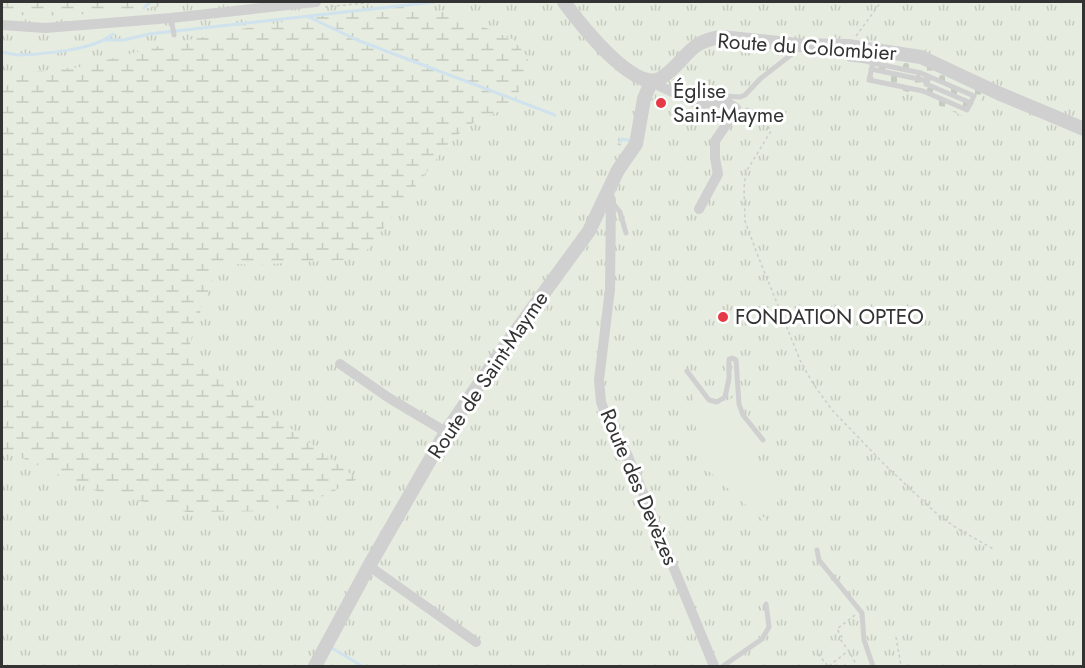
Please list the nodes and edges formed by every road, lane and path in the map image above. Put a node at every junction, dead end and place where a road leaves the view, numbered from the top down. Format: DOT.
graph roads {
  1 [pos="316,2"];
  2 [pos="564,2"];
  3 [pos="881,2"];
  4 [pos="171,18"];
  5 [pos="2,25"];
  6 [pos="174,35"];
  7 [pos="798,45"];
  8 [pos="848,46"];
  9 [pos="872,66"];
  10 [pos="928,80"];
  11 [pos="651,82"];
  12 [pos="923,91"];
  13 [pos="711,102"];
  14 [pos="736,108"];
  15 [pos="702,119"];
  16 [pos="712,120"];
  17 [pos="1083,129"];
  18 [pos="619,138"];
  19 [pos="624,147"];
  20 [pos="610,197"];
  21 [pos="699,209"];
  22 [pos="626,233"];
  23 [pos="340,364"];
  24 [pos="687,371"];
  25 [pos="446,432"];
  26 [pos="763,440"];
  27 [pos="817,550"];
  28 [pos="995,550"];
  29 [pos="369,566"];
  30 [pos="766,604"];
  31 [pos="860,611"];
  32 [pos="896,637"];
  33 [pos="477,642"];
  34 [pos="849,651"];
  35 [pos="818,654"];
  36 [pos="315,666"];
  37 [pos="714,666"];
  38 [pos="723,666"];
  39 [pos="829,666"];
  40 [pos="843,666"];
  41 [pos="846,666"];
  42 [pos="857,666"];
  43 [pos="873,666"];
  44 [pos="901,666"];
  1 -- 4 [label="street"];
  2 -- 11 [label="street"];
  3 -- 8 [label="path"];
  4 -- 5 [label="street"];
  4 -- 6 [label="lane"];
  7 -- 8 [label="street, Route du Colombier"];
  7 -- 11 [label="street, Route du Colombier"];
  7 -- 13 [label="lane"];
  8 -- 9 [label="lane"];
  8 -- 17 [label="street, Route du Colombier"];
  9 -- 10 [label="lane"];
  9 -- 12 [label="lane"];
  10 -- 12 [label="lane"];
  10 -- 12 [label="lane"];
  11 -- 13 [label="street"];
  11 -- 20 [label="street, Route de Saint-Mayme"];
  13 -- 14 [label="street"];
  14 -- 21 [label="street"];
  14 -- 28 [label="path"];
  15 -- 16 [label="path"];
  18 -- 19 [label="path"];
  20 -- 22 [label="lane"];
  20 -- 25 [label="street, Route de Saint-Mayme"];
  20 -- 37 [label="street, Route des Devèzes"];
  23 -- 25 [label="street"];
  24 -- 26 [label="lane"];
  25 -- 29 [label="street, Route de Saint-Mayme"];
  27 -- 31 [label="lane"];
  29 -- 33 [label="street"];
  29 -- 36 [label="street, Route de Saint-Mayme"];
  30 -- 38 [label="lane"];
  31 -- 34 [label="path"];
  31 -- 43 [label="lane"];
  32 -- 44 [label="path"];
  34 -- 39 [label="path"];
  34 -- 42 [label="path"];
  35 -- 39 [label="path"];
  40 -- 41 [label="path"];
}
